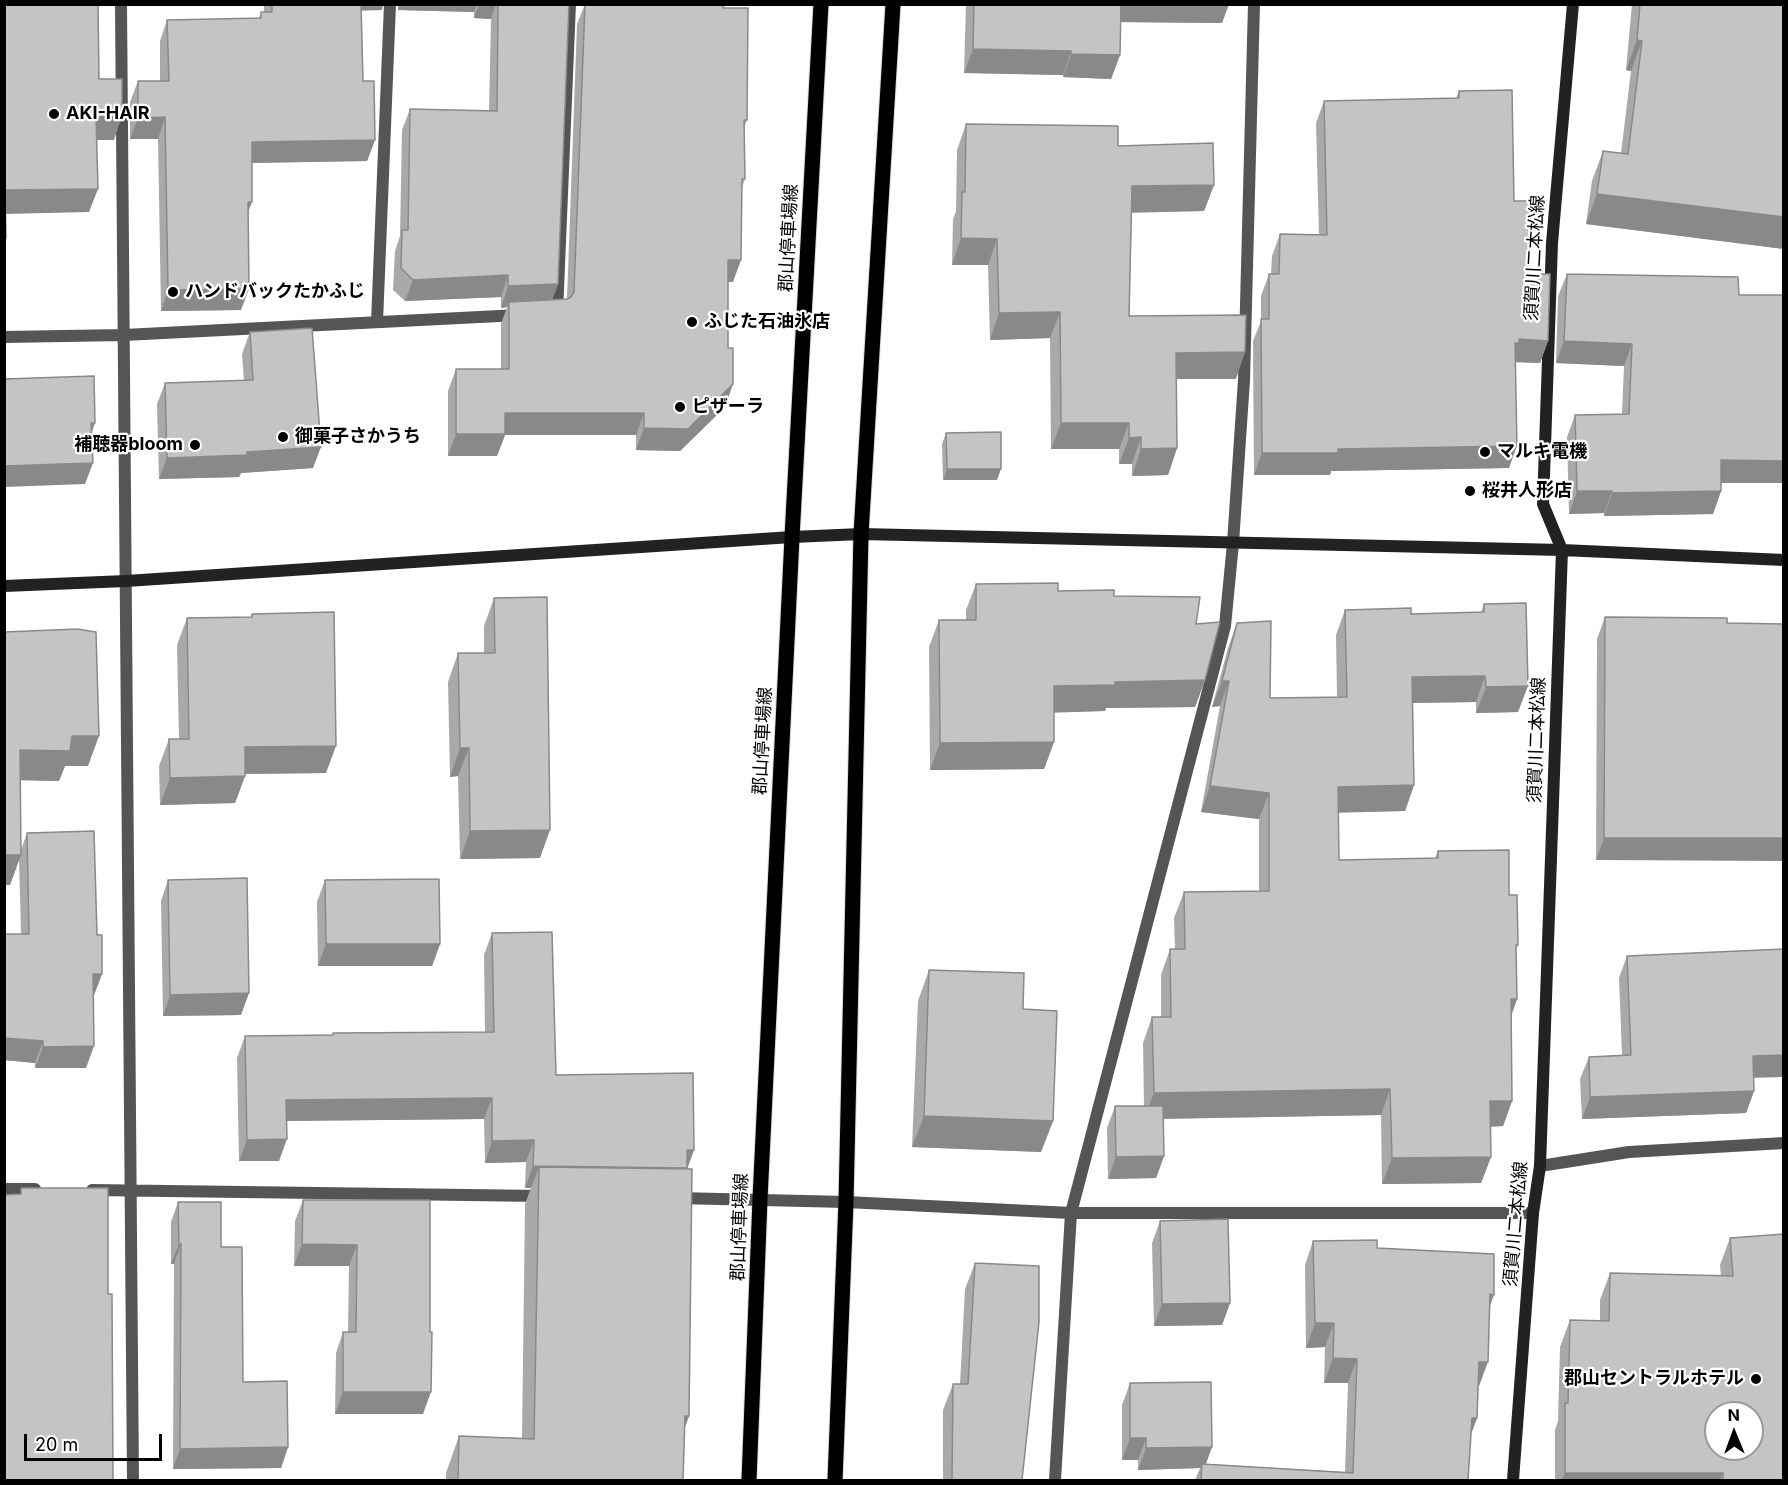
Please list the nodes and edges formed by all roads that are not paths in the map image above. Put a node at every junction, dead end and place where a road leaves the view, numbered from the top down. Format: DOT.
graph roads {
  1 [pos="121,4"];
  2 [pos="390,4"];
  3 [pos="570,4"];
  4 [pos="821,4"];
  5 [pos="893,4"];
  6 [pos="1254,4"];
  7 [pos="1573,4"];
  8 [pos="377,322"];
  9 [pos="124,335"];
  10 [pos="4,337"];
  11 [pos="861,534"];
  12 [pos="792,537"];
  13 [pos="1233,543"];
  14 [pos="1562,550"];
  15 [pos="1784,560"];
  16 [pos="126,580"];
  17 [pos="4,586"];
  18 [pos="1784,1143"];
  19 [pos="1540,1166"];
  20 [pos="4,1189"];
  21 [pos="50,1189"];
  22 [pos="84,1190"];
  23 [pos="130,1190"];
  24 [pos="553,1196"];
  25 [pos="668,1198"];
  26 [pos="760,1199"];
  27 [pos="846,1202"];
  28 [pos="1071,1213"];
  29 [pos="1533,1213"];
  30 [pos="133,1480"];
  31 [pos="749,1480"];
  32 [pos="835,1480"];
  33 [pos="1055,1480"];
  34 [pos="1513,1480"];
  1 -- 9 [label="street"];
  2 -- 8 [label="street"];
  3 -- 8 [label="street"];
  4 -- 12 [label="main road, 郡山停車場線"];
  5 -- 11 [label="main road"];
  6 -- 13 [label="street"];
  7 -- 14 [label="street, 須賀川二本松線"];
  8 -- 9 [label="street"];
  9 -- 10 [label="street"];
  9 -- 16 [label="street"];
  11 -- 12 [label="street"];
  11 -- 13 [label="street"];
  11 -- 27 [label="main road"];
  12 -- 16 [label="street"];
  12 -- 26 [label="main road, 郡山停車場線"];
  13 -- 14 [label="street"];
  13 -- 28 [label="street"];
  14 -- 15 [label="street"];
  14 -- 19 [label="street, 須賀川二本松線"];
  16 -- 17 [label="street"];
  16 -- 23 [label="street"];
  18 -- 19 [label="street"];
  19 -- 29 [label="street, 須賀川二本松線"];
  20 -- 21 [label="street"];
  22 -- 23 [label="street"];
  23 -- 24 [label="street"];
  23 -- 30 [label="street"];
  25 -- 26 [label="street"];
  26 -- 27 [label="street"];
  26 -- 31 [label="main road, 郡山停車場線"];
  27 -- 28 [label="street"];
  27 -- 32 [label="main road"];
  28 -- 29 [label="street"];
  28 -- 33 [label="street"];
  29 -- 34 [label="street, 須賀川二本松線"];
}
